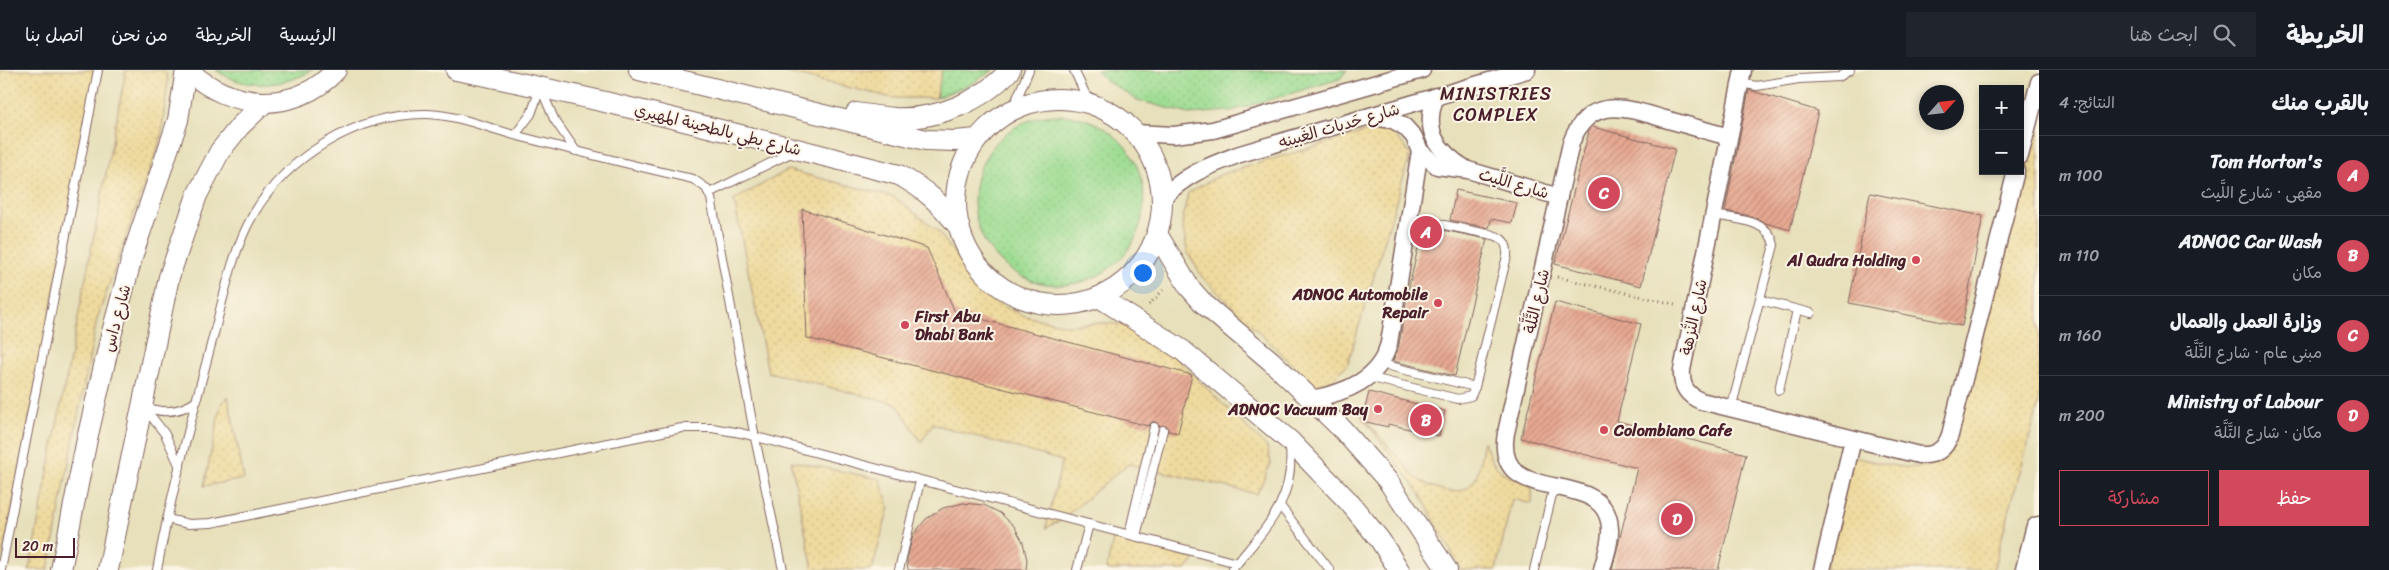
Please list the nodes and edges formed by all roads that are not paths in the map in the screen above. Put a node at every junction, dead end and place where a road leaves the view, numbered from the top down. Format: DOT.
graph roads {
  1 [pos="98,70"];
  2 [pos="187,70"];
  3 [pos="456,70"];
  4 [pos="640,70"];
  5 [pos="1010,70"];
  6 [pos="1029,70"];
  7 [pos="1074,70"];
  8 [pos="1422,70"];
  9 [pos="1527,70"];
  10 [pos="1850,70"];
  11 [pos="338,71"];
  12 [pos="1741,76"];
  13 [pos="2039,82"];
  14 [pos="541,86"];
  15 [pos="1436,96"];
  16 [pos="265,102"];
  17 [pos="1090,104"];
  18 [pos="801,110"];
  19 [pos="1012,110"];
  20 [pos="1368,116"];
  21 [pos="1134,133"];
  22 [pos="516,135"];
  23 [pos="1729,137"];
  24 [pos="977,139"];
  25 [pos="2024,140"];
  26 [pos="799,150"];
  27 [pos="576,151"];
  28 [pos="1420,151"];
  29 [pos="1468,170"];
  30 [pos="2015,175"];
  31 [pos="709,193"];
  32 [pos="1559,197"];
  33 [pos="1161,199"];
  34 [pos="1713,215"];
  35 [pos="1410,218"];
  36 [pos="960,228"];
  37 [pos="1157,234"];
  38 [pos="1099,297"];
  39 [pos="1760,300"];
  40 [pos="1798,310"];
  41 [pos="1811,313"];
  42 [pos="1381,364"];
  43 [pos="1368,377"];
  44 [pos="1475,387"];
  45 [pos="1780,390"];
  46 [pos="1311,399"];
  47 [pos="197,400"];
  48 [pos="142,405"];
  49 [pos="1731,409"];
  50 [pos="1154,427"];
  51 [pos="1163,430"];
  52 [pos="755,438"];
  53 [pos="1854,439"];
  54 [pos="1290,441"];
  55 [pos="180,467"];
  56 [pos="920,481"];
  57 [pos="1554,486"];
  58 [pos="1281,507"];
  59 [pos="166,519"];
  60 [pos="1089,524"];
  61 [pos="2039,530"];
  62 [pos="1133,535"];
  63 [pos="1234,567"];
  64 [pos="1,570"];
  65 [pos="61,570"];
  66 [pos="108,570"];
  67 [pos="157,570"];
  68 [pos="783,570"];
  69 [pos="899,570"];
  70 [pos="1077,570"];
  71 [pos="1330,570"];
  72 [pos="1399,570"];
  73 [pos="1447,570"];
  74 [pos="1534,570"];
  75 [pos="1602,570"];
  76 [pos="1822,570"];
  77 [pos="2028,570"];
  1 -- 64 [label="lane"];
  2 -- 16 [label="street"];
  2 -- 65 [label="street, شارع داس"];
  3 -- 14 [label="street, شارع بطي بالطحينة المهيري"];
  4 -- 18 [label="street"];
  5 -- 18 [label="street"];
  6 -- 19 [label="lane"];
  7 -- 17 [label="lane"];
  8 -- 21 [label="street, شارع حَدبات الغَبينه"];
  9 -- 15 [label="street, شارع حَدبات الغَبينه"];
  10 -- 12 [label="lane"];
  11 -- 16 [label="street"];
  12 -- 23 [label="street, شارع النُّزهة"];
  13 -- 25 [label="street"];
  14 -- 22 [label="lane"];
  14 -- 26 [label="street, شارع بطي بالطحينة المهيري"];
  14 -- 27 [label="lane"];
  15 -- 20 [label="street, شارع حَدبات الغَبينه"];
  15 -- 29 [label="street, شارع اللَّيث"];
  16 -- 48 [label="street"];
  17 -- 19 [label="street"];
  17 -- 21 [label="street"];
  18 -- 24 [label="street"];
  19 -- 24 [label="street"];
  20 -- 28 [label="street, شارع اللَّيث"];
  20 -- 33 [label="street, شارع حَدبات الغَبينه"];
  21 -- 33 [label="street"];
  22 -- 27 [label="lane"];
  22 -- 47 [label="lane"];
  23 -- 32 [label="street, شارع التَّلَّة"];
  23 -- 34 [label="street, شارع النُّزهة"];
  24 -- 36 [label="street"];
  26 -- 31 [label="lane"];
  26 -- 36 [label="street, شارع بطي بالطحينة المهيري"];
  27 -- 31 [label="lane"];
  28 -- 29 [label="street, شارع اللَّيث"];
  28 -- 35 [label="street"];
  29 -- 32 [label="street, شارع اللَّيث"];
  30 -- 53 [label="street, شارع النُّزهة"];
  31 -- 52 [label="lane"];
  32 -- 57 [label="street, شارع التَّلَّة"];
  33 -- 37 [label="street"];
  34 -- 39 [label="lane"];
  34 -- 49 [label="street, شارع النُّزهة"];
  35 -- 42 [label="street"];
  35 -- 44 [label="lane"];
  36 -- 38 [label="street"];
  37 -- 38 [label="street"];
  37 -- 46 [label="street"];
  38 -- 54 [label="street"];
  39 -- 40 [label="lane"];
  39 -- 49 [label="lane"];
  40 -- 41 [label="lane"];
  40 -- 45 [label="lane"];
  42 -- 43 [label="street"];
  42 -- 44 [label="lane"];
  43 -- 44 [label="lane"];
  43 -- 46 [label="street"];
  46 -- 73 [label="street"];
  47 -- 48 [label="lane"];
  47 -- 55 [label="lane"];
  48 -- 55 [label="lane"];
  48 -- 66 [label="street"];
  49 -- 53 [label="street, شارع النُّزهة"];
  50 -- 62 [label="lane"];
  51 -- 62 [label="lane"];
  52 -- 56 [label="lane"];
  52 -- 59 [label="lane"];
  52 -- 68 [label="lane"];
  53 -- 76 [label="street"];
  54 -- 58 [label="lane"];
  54 -- 72 [label="street"];
  55 -- 59 [label="lane"];
  56 -- 60 [label="lane"];
  56 -- 69 [label="lane"];
  57 -- 74 [label="lane"];
  57 -- 75 [label="street, شارع التَّلَّة"];
  58 -- 63 [label="lane"];
  58 -- 71 [label="lane"];
  59 -- 67 [label="lane"];
  60 -- 62 [label="lane"];
  60 -- 70 [label="lane"];
  61 -- 77 [label="highway"];
  62 -- 63 [label="lane"];
}
